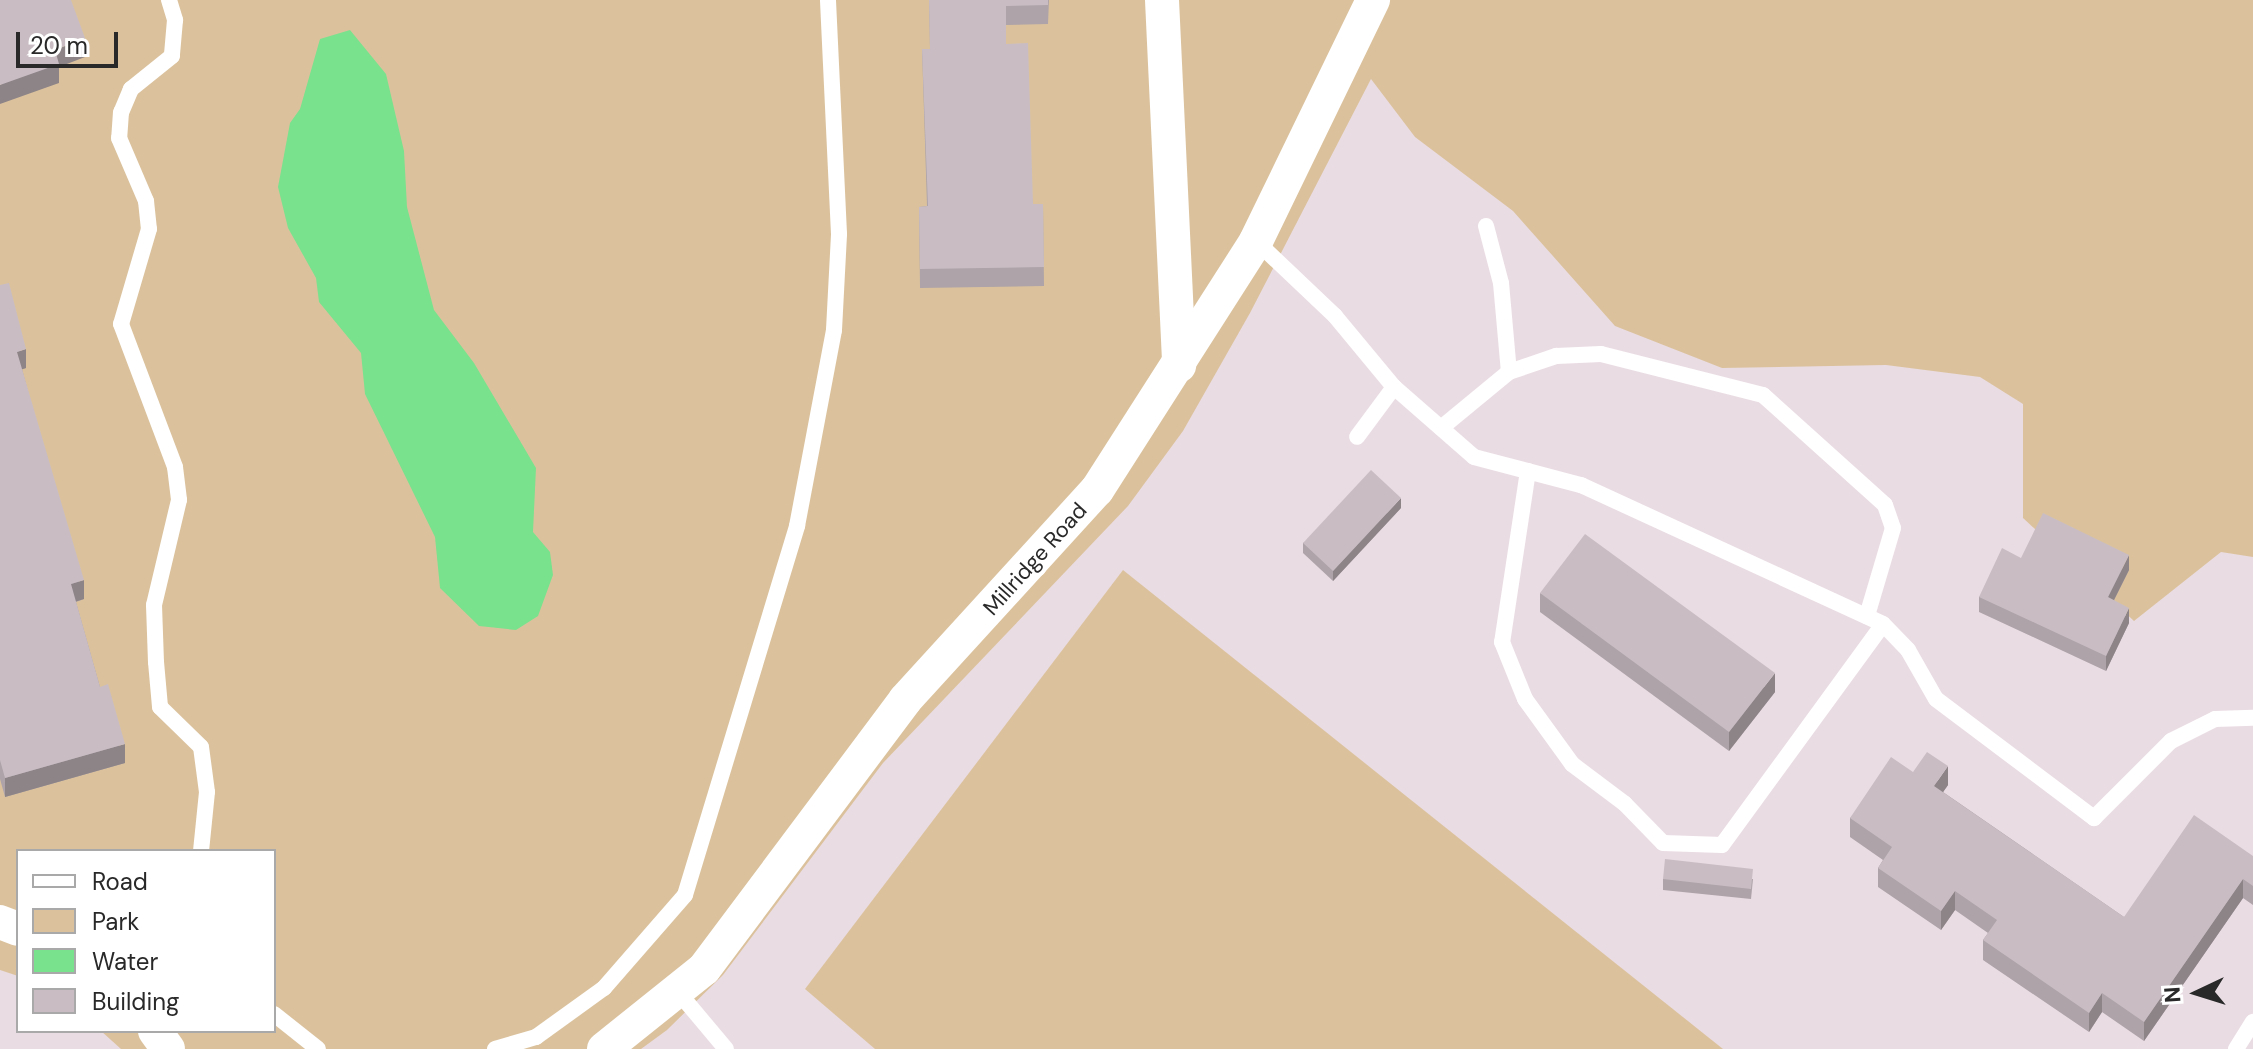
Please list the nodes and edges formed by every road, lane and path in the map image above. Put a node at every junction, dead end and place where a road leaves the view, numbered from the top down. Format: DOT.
graph roads {
  1 [pos="169,0"];
  2 [pos="828,0"];
  3 [pos="1162,0"];
  4 [pos="1373,0"];
  5 [pos="1486,226"];
  6 [pos="1256,241"];
  7 [pos="1179,366"];
  8 [pos="1509,372"];
  9 [pos="1394,387"];
  10 [pos="1441,428"];
  11 [pos="1357,437"];
  12 [pos="1528,471"];
  13 [pos="1867,616"];
  14 [pos="1883,624"];
  15 [pos="2253,718"];
  16 [pos="201,849"];
  17 [pos="679,993"];
  18 [pos="276,1016"];
  19 [pos="2253,1022"];
  20 [pos="318,1049"];
  21 [pos="495,1049"];
  22 [pos="604,1049"];
  23 [pos="726,1049"];
  24 [pos="2236,1049"];
  1 -- 16 [label="lane"];
  2 -- 21 [label="lane"];
  3 -- 7 [label="street"];
  4 -- 6 [label="street, Millridge Road"];
  5 -- 8 [label="lane"];
  6 -- 7 [label="street, Millridge Road"];
  6 -- 9 [label="lane"];
  7 -- 17 [label="street, Millridge Road"];
  8 -- 10 [label="lane"];
  8 -- 13 [label="lane"];
  9 -- 10 [label="lane"];
  9 -- 11 [label="lane"];
  10 -- 12 [label="lane"];
  12 -- 13 [label="lane"];
  12 -- 14 [label="lane"];
  13 -- 14 [label="lane"];
  14 -- 15 [label="lane"];
  17 -- 22 [label="street, Millridge Road"];
  17 -- 23 [label="lane"];
  18 -- 20 [label="lane"];
  19 -- 24 [label="lane"];
}
